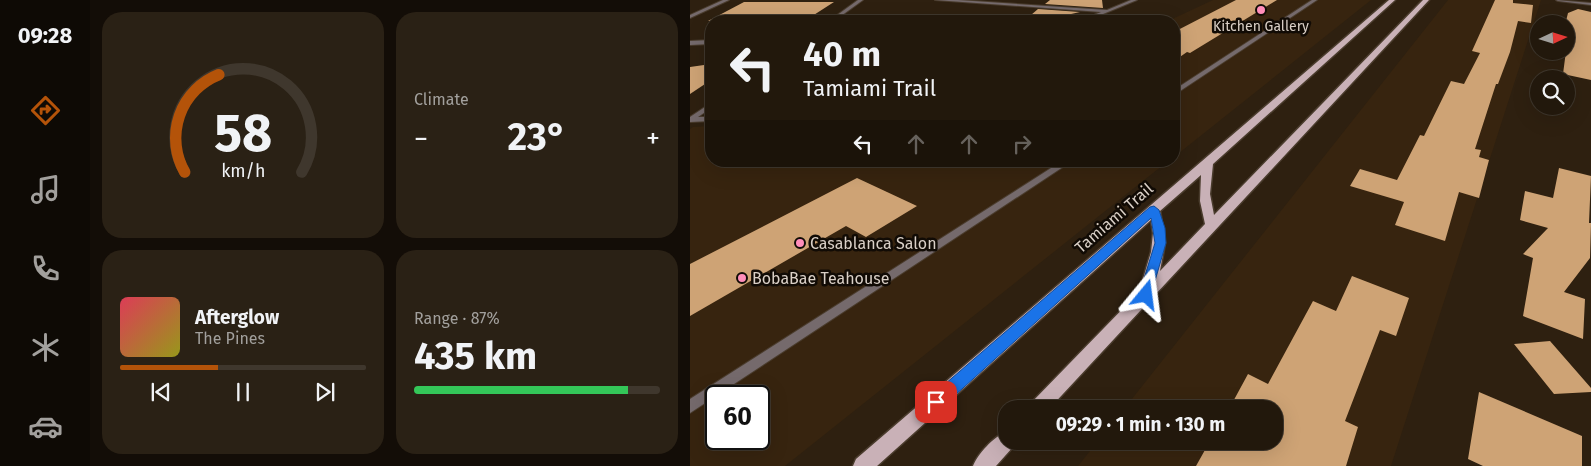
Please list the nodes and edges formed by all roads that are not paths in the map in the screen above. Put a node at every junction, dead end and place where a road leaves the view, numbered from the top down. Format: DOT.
graph roads {
  1 [pos="690,0"];
  2 [pos="700,0"];
  3 [pos="726,0"];
  4 [pos="862,0"];
  5 [pos="937,0"];
  6 [pos="1136,0"];
  7 [pos="1315,0"];
  8 [pos="1392,0"];
  9 [pos="1426,0"];
  10 [pos="1558,0"];
  11 [pos="1591,4"];
  12 [pos="1107,11"];
  13 [pos="840,15"];
  14 [pos="1097,15"];
  15 [pos="690,17"];
  16 [pos="705,42"];
  17 [pos="690,43"];
  18 [pos="1180,89"];
  19 [pos="705,109"];
  20 [pos="705,119"];
  21 [pos="690,120"];
  22 [pos="1208,162"];
  23 [pos="1059,167"];
  24 [pos="1154,210"];
  25 [pos="1212,225"];
  26 [pos="1146,295"];
  27 [pos="1046,400"];
  28 [pos="690,407"];
  29 [pos="998,450"];
  30 [pos="863,466"];
  31 [pos="983,466"];
  1 -- 2 [label="street"];
  3 -- 15 [label="street"];
  4 -- 13 [label="street"];
  5 -- 12 [label="street"];
  6 -- 12 [label="street"];
  7 -- 18 [label="street"];
  8 -- 22 [label="main road, Tamiami Trail"];
  9 -- 25 [label="main road"];
  10 -- 11 [label="street"];
  12 -- 14 [label="street"];
  16 -- 17 [label="street"];
  19 -- 21 [label="street"];
  20 -- 21 [label="street"];
  22 -- 24 [label="main road, Tamiami Trail"];
  22 -- 25 [label="main road"];
  23 -- 28 [label="street"];
  24 -- 26 [label="main road"];
  24 -- 30 [label="main road, Tamiami Trail"];
  25 -- 26 [label="main road"];
  26 -- 27 [label="main road"];
  29 -- 31 [label="main road"];
}
